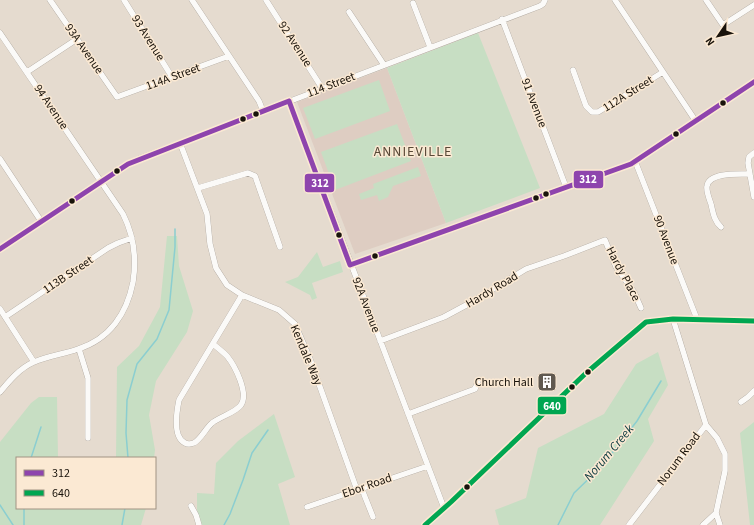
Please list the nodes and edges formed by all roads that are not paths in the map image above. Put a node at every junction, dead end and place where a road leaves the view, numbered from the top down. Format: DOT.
graph roads {
  1 [pos="50,0"];
  2 [pos="124,0"];
  3 [pos="192,0"];
  4 [pos="266,0"];
  5 [pos="615,0"];
  6 [pos="706,0"];
  7 [pos="544,2"];
  8 [pos="413,3"];
  9 [pos="754,5"];
  10 [pos="349,12"];
  11 [pos="502,19"];
  12 [pos="0,33"];
  13 [pos="77,39"];
  14 [pos="430,47"];
  15 [pos="229,56"];
  16 [pos="384,64"];
  17 [pos="573,70"];
  18 [pos="27,72"];
  19 [pos="663,72"];
  20 [pos="172,77"];
  21 [pos="754,82"];
  22 [pos="322,88"];
  23 [pos="117,97"];
  24 [pos="288,102"];
  25 [pos="263,111"];
  26 [pos="695,120"];
  27 [pos="180,143"];
  28 [pos="754,154"];
  29 [pos="0,159"];
  30 [pos="635,161"];
  31 [pos="750,174"];
  32 [pos="101,181"];
  33 [pos="566,187"];
  34 [pos="198,188"];
  35 [pos="754,197"];
  36 [pos="42,221"];
  37 [pos="721,227"];
  38 [pos="132,238"];
  39 [pos="605,240"];
  40 [pos="280,247"];
  41 [pos="0,249"];
  42 [pos="350,265"];
  43 [pos="242,295"];
  44 [pos="641,308"];
  45 [pos="0,309"];
  46 [pos="5,317"];
  47 [pos="673,319"];
  48 [pos="697,319"];
  49 [pos="754,321"];
  50 [pos="380,341"];
  51 [pos="213,344"];
  52 [pos="79,349"];
  53 [pos="34,362"];
  54 [pos="478,381"];
  55 [pos="754,391"];
  56 [pos="0,392"];
  57 [pos="741,402"];
  58 [pos="408,414"];
  59 [pos="706,424"];
  60 [pos="88,438"];
  61 [pos="428,466"];
  62 [pos="357,490"];
  63 [pos="191,506"];
  64 [pos="307,507"];
  65 [pos="444,508"];
  66 [pos="716,513"];
  67 [pos="373,517"];
  68 [pos="199,525"];
  69 [pos="425,525"];
  70 [pos="629,525"];
  71 [pos="703,525"];
  72 [pos="720,525"];
  1 -- 13 [label="street, 93A Avenue"];
  2 -- 20 [label="street, 93 Avenue"];
  3 -- 15 [label="street"];
  4 -- 22 [label="street, 92 Avenue"];
  5 -- 19 [label="street"];
  6 -- 9 [label="street"];
  7 -- 11 [label="street, 114 Street"];
  8 -- 14 [label="street"];
  10 -- 16 [label="street"];
  11 -- 14 [label="street, 114 Street"];
  11 -- 33 [label="street, 91 Avenue"];
  12 -- 18 [label="street, 94 Avenue"];
  13 -- 18 [label="street"];
  13 -- 23 [label="street, 93A Avenue"];
  14 -- 16 [label="street, 114 Street"];
  15 -- 20 [label="street, 114A Street"];
  15 -- 25 [label="street"];
  16 -- 22 [label="street, 114 Street"];
  17 -- 19 [label="street, 112A Street"];
  18 -- 32 [label="street, 94 Avenue"];
  19 -- 26 [label="street"];
  20 -- 23 [label="street, 114A Street"];
  21 -- 26 [label="street"];
  22 -- 24 [label="street, 114 Street"];
  24 -- 25 [label="street, 114 Street"];
  24 -- 42 [label="street, 92A Avenue"];
  25 -- 27 [label="street, 114 Street"];
  26 -- 30 [label="street"];
  27 -- 32 [label="street, 114 Street"];
  27 -- 34 [label="street, Kendale Way"];
  28 -- 31 [label="street"];
  29 -- 36 [label="street"];
  30 -- 33 [label="street"];
  30 -- 48 [label="street, 90 Avenue"];
  31 -- 35 [label="street"];
  31 -- 37 [label="street"];
  32 -- 36 [label="street, 114 Street"];
  32 -- 38 [label="street, 94 Avenue"];
  33 -- 42 [label="street"];
  34 -- 40 [label="street"];
  34 -- 43 [label="street, Kendale Way"];
  36 -- 41 [label="street, 114 Street"];
  38 -- 46 [label="street, 113B Street"];
  38 -- 52 [label="street, 94 Avenue"];
  39 -- 44 [label="street, Hardy Place"];
  39 -- 50 [label="street, Hardy Road"];
  42 -- 50 [label="street, 92A Avenue"];
  43 -- 51 [label="street"];
  43 -- 62 [label="street, Kendale Way"];
  45 -- 46 [label="street"];
  46 -- 53 [label="street"];
  47 -- 48 [label="street"];
  47 -- 59 [label="street, Norum Road"];
  47 -- 65 [label="street"];
  48 -- 49 [label="street"];
  50 -- 58 [label="street, 92A Avenue"];
  51 -- 51 [label="street"];
  52 -- 53 [label="street, 94 Avenue"];
  52 -- 60 [label="street"];
  53 -- 56 [label="street, 94 Avenue"];
  54 -- 58 [label="street"];
  55 -- 57 [label="street"];
  58 -- 61 [label="street, 92A Avenue"];
  59 -- 66 [label="street"];
  59 -- 70 [label="street, Norum Road"];
  61 -- 62 [label="street, Ebor Road"];
  61 -- 65 [label="street, 92A Avenue"];
  62 -- 64 [label="street, Ebor Road"];
  62 -- 67 [label="street, Kendale Way"];
  63 -- 68 [label="street"];
  65 -- 69 [label="street"];
  66 -- 71 [label="street"];
  66 -- 72 [label="street"];
}
